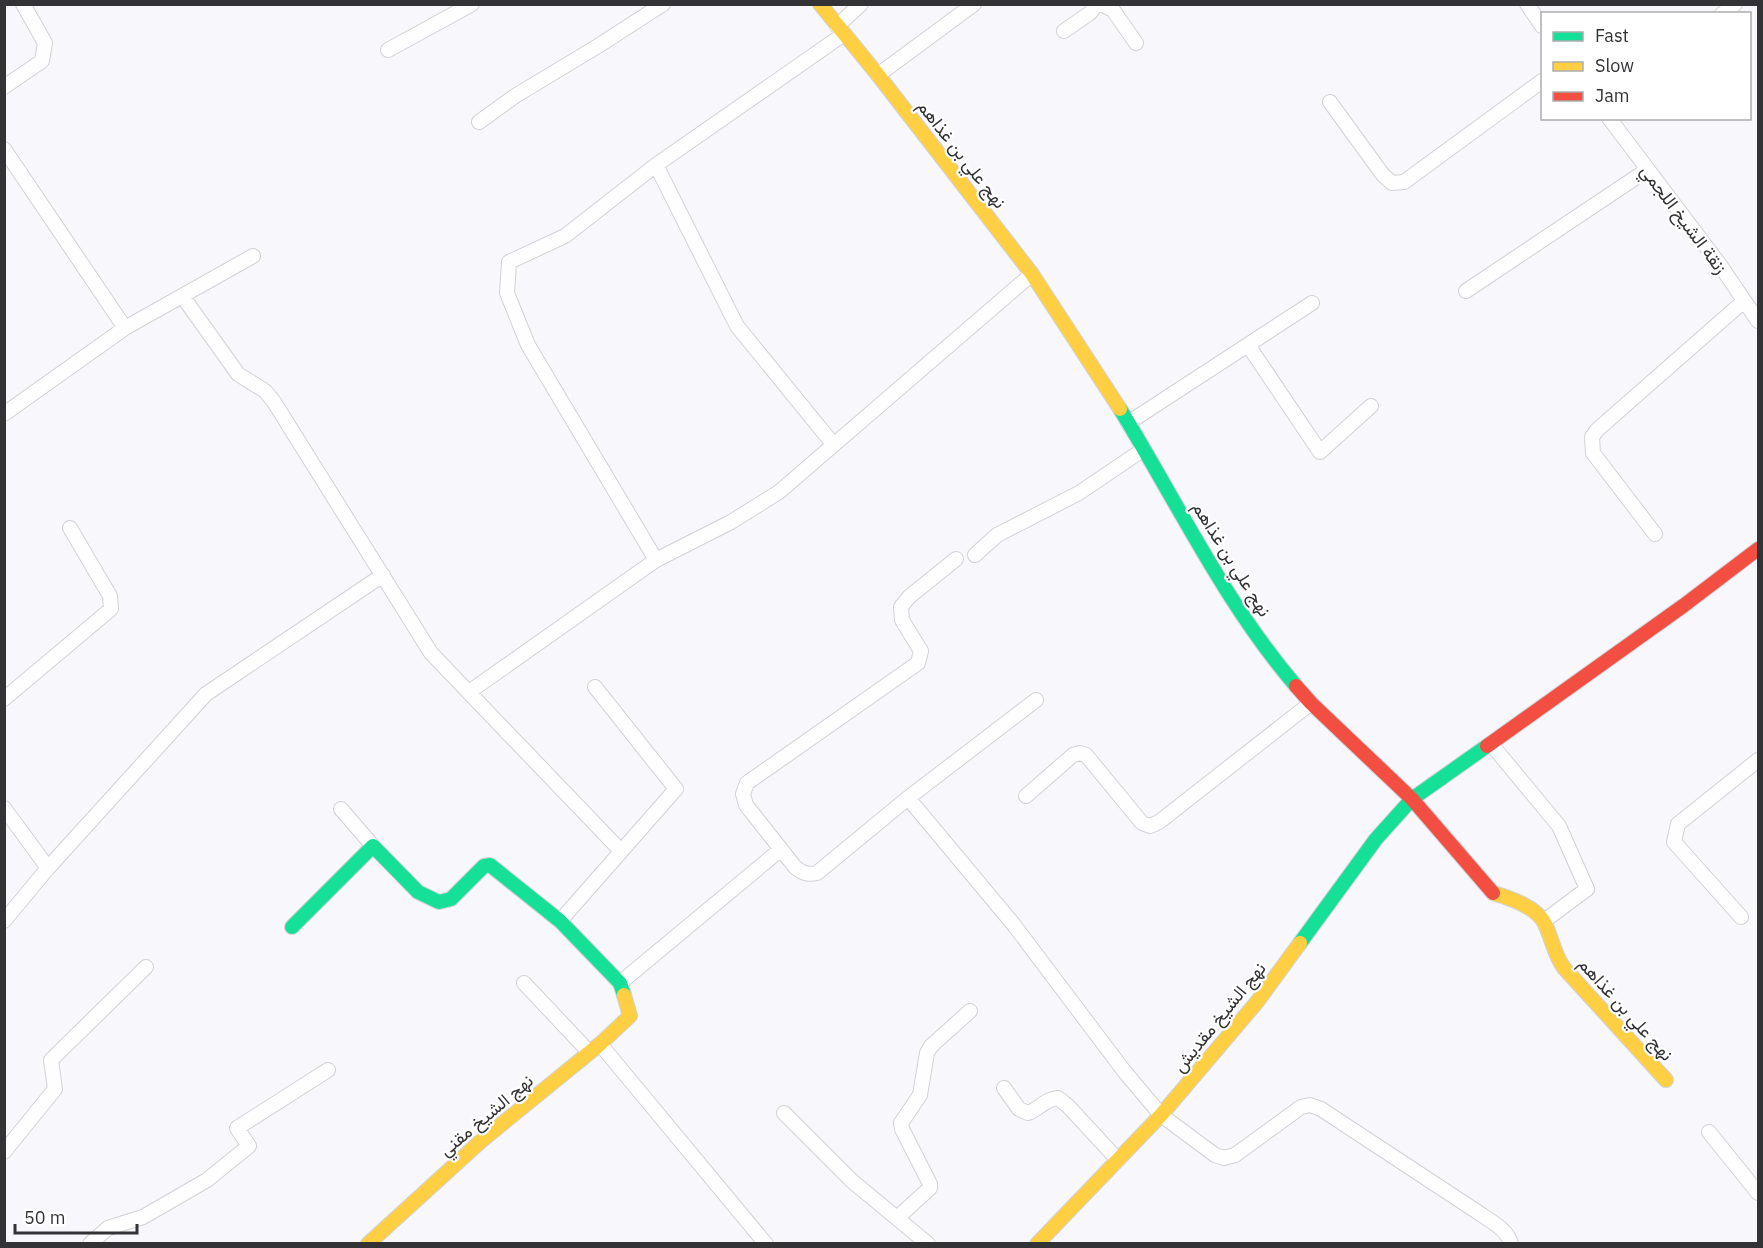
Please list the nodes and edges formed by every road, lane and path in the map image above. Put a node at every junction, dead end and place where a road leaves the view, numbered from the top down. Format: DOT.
graph roads {
  1 [pos="22,4"];
  2 [pos="472,4"];
  3 [pos="663,4"];
  4 [pos="820,4"];
  5 [pos="861,4"];
  6 [pos="974,4"];
  7 [pos="1099,4"];
  8 [pos="1527,4"];
  9 [pos="1541,25"];
  10 [pos="841,30"];
  11 [pos="1064,31"];
  12 [pos="1136,43"];
  13 [pos="388,50"];
  14 [pos="878,75"];
  15 [pos="1541,82"];
  16 [pos="4,87"];
  17 [pos="1330,102"];
  18 [pos="1610,120"];
  19 [pos="479,122"];
  20 [pos="4,148"];
  21 [pos="656,165"];
  22 [pos="1647,170"];
  23 [pos="253,256"];
  24 [pos="1032,274"];
  25 [pos="1466,291"];
  26 [pos="183,297"];
  27 [pos="1744,301"];
  28 [pos="1312,303"];
  29 [pos="1758,321"];
  30 [pos="125,328"];
  31 [pos="1248,345"];
  32 [pos="1371,406"];
  33 [pos="4,414"];
  34 [pos="1128,423"];
  35 [pos="833,444"];
  36 [pos="1144,448"];
  37 [pos="70,528"];
  38 [pos="1655,534"];
  39 [pos="1758,549"];
  40 [pos="975,555"];
  41 [pos="956,559"];
  42 [pos="656,560"];
  43 [pos="383,575"];
  44 [pos="595,687"];
  45 [pos="469,692"];
  46 [pos="4,699"];
  47 [pos="1036,700"];
  48 [pos="1311,703"];
  49 [pos="1491,744"];
  50 [pos="1758,760"];
  51 [pos="1026,796"];
  52 [pos="908,798"];
  53 [pos="1412,799"];
  54 [pos="4,808"];
  55 [pos="341,809"];
  56 [pos="373,846"];
  57 [pos="780,850"];
  58 [pos="621,851"];
  59 [pos="48,868"];
  60 [pos="1741,917"];
  61 [pos="4,921"];
  62 [pos="560,921"];
  63 [pos="1544,921"];
  64 [pos="292,927"];
  65 [pos="146,967"];
  66 [pos="524,983"];
  67 [pos="620,983"];
  68 [pos="970,1011"];
  69 [pos="594,1048"];
  70 [pos="328,1070"];
  71 [pos="1666,1080"];
  72 [pos="1004,1088"];
  73 [pos="784,1113"];
  74 [pos="1161,1115"];
  75 [pos="1709,1132"];
  76 [pos="4,1152"];
  77 [pos="1118,1160"];
  78 [pos="1758,1192"];
  79 [pos="897,1218"];
  80 [pos="762,1242"];
  81 [pos="90,1244"];
  82 [pos="368,1244"];
  83 [pos="928,1244"];
  84 [pos="1037,1244"];
  85 [pos="1511,1244"];
  1 -- 16 [label="street"];
  2 -- 13 [label="street"];
  3 -- 19 [label="street"];
  4 -- 10 [label="street, نهج علي بن غذاهم"];
  5 -- 10 [label="street"];
  6 -- 14 [label="street"];
  7 -- 11 [label="street"];
  7 -- 12 [label="street"];
  8 -- 9 [label="street"];
  10 -- 14 [label="street, نهج علي بن غذاهم"];
  10 -- 21 [label="street"];
  14 -- 24 [label="street, نهج علي بن غذاهم"];
  15 -- 17 [label="street"];
  18 -- 22 [label="street, زنقة الشيخ اللجمي"];
  20 -- 30 [label="street"];
  21 -- 35 [label="street"];
  21 -- 42 [label="street"];
  22 -- 25 [label="street"];
  22 -- 27 [label="street, زنقة الشيخ اللجمي"];
  23 -- 26 [label="street"];
  24 -- 34 [label="street, نهج علي بن غذاهم"];
  24 -- 35 [label="street"];
  26 -- 30 [label="street"];
  26 -- 43 [label="street"];
  27 -- 29 [label="street, زنقة الشيخ اللجمي"];
  27 -- 38 [label="street"];
  28 -- 31 [label="street"];
  30 -- 33 [label="street"];
  31 -- 32 [label="street"];
  31 -- 34 [label="street"];
  34 -- 36 [label="street, نهج علي بن غذاهم"];
  35 -- 42 [label="street"];
  36 -- 40 [label="street"];
  36 -- 48 [label="street, نهج علي بن غذاهم"];
  37 -- 46 [label="street"];
  39 -- 49 [label="street, نهج الشيخ مقديش"];
  41 -- 57 [label="street"];
  42 -- 45 [label="street"];
  43 -- 45 [label="street"];
  43 -- 59 [label="street"];
  44 -- 58 [label="street"];
  45 -- 58 [label="street"];
  47 -- 52 [label="street"];
  48 -- 51 [label="street"];
  48 -- 53 [label="street, نهج علي بن غذاهم"];
  49 -- 53 [label="street, نهج الشيخ مقديش"];
  49 -- 63 [label="street"];
  50 -- 60 [label="street"];
  52 -- 57 [label="street"];
  52 -- 74 [label="street"];
  53 -- 63 [label="street, نهج علي بن غذاهم"];
  53 -- 74 [label="street, نهج الشيخ مقديش"];
  54 -- 59 [label="street"];
  55 -- 56 [label="street"];
  56 -- 62 [label="street"];
  56 -- 64 [label="street"];
  57 -- 67 [label="street"];
  58 -- 62 [label="street"];
  59 -- 61 [label="street"];
  62 -- 67 [label="street"];
  63 -- 71 [label="street, نهج علي بن غذاهم"];
  65 -- 76 [label="street"];
  66 -- 69 [label="street"];
  67 -- 69 [label="street, نهج الشيخ مقني"];
  68 -- 79 [label="street"];
  69 -- 80 [label="street"];
  69 -- 82 [label="street, نهج الشيخ مقني"];
  70 -- 81 [label="street"];
  72 -- 77 [label="street"];
  73 -- 79 [label="street"];
  74 -- 77 [label="street, نهج الشيخ مقديش"];
  74 -- 85 [label="street"];
  75 -- 78 [label="street"];
  77 -- 84 [label="street, نهج الشيخ مقديش"];
  79 -- 83 [label="street"];
}
